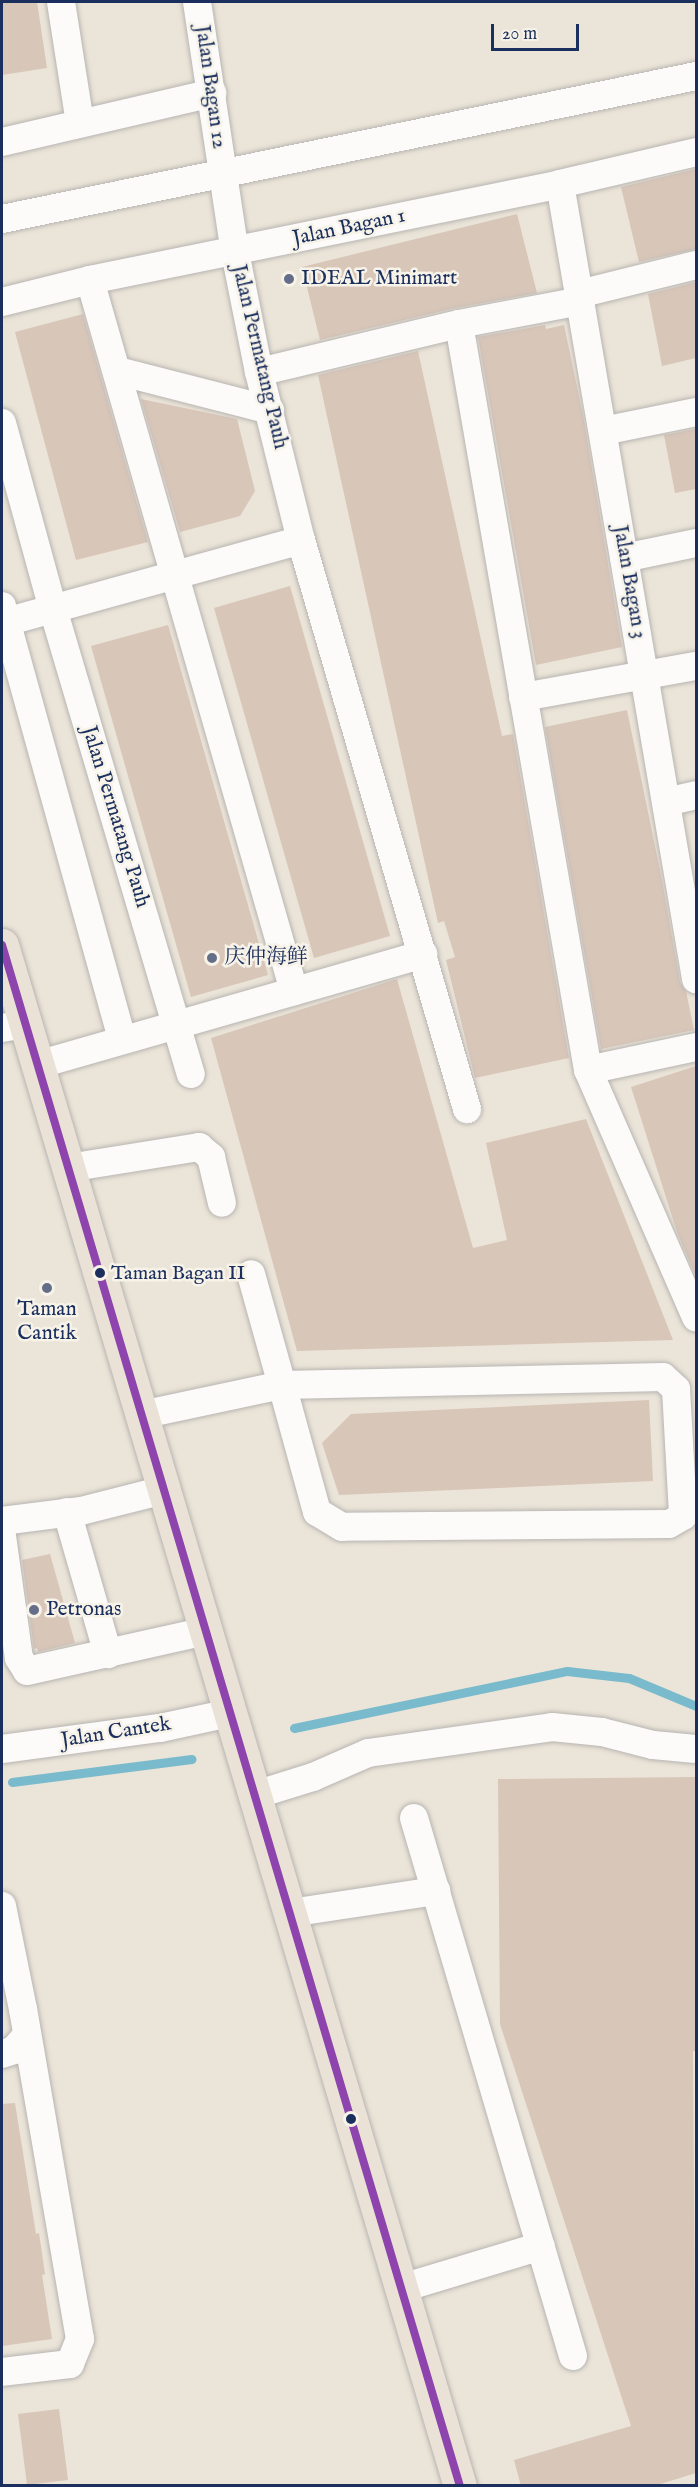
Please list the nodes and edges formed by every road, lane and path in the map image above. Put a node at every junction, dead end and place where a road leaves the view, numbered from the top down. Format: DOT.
graph roads {
  1 [pos="61,2"];
  2 [pos="197,2"];
  3 [pos="696,76"];
  4 [pos="212,93"];
  5 [pos="80,123"];
  6 [pos="2,142"];
  7 [pos="696,152"];
  8 [pos="223,173"];
  9 [pos="561,184"];
  10 [pos="2,219"];
  11 [pos="235,252"];
  12 [pos="696,265"];
  13 [pos="90,280"];
  14 [pos="580,297"];
  15 [pos="2,302"];
  16 [pos="459,324"];
  17 [pos="118,371"];
  18 [pos="259,372"];
  19 [pos="270,410"];
  20 [pos="696,412"];
  21 [pos="2,423"];
  22 [pos="603,431"];
  23 [pos="301,540"];
  24 [pos="696,543"];
  25 [pos="624,558"];
  26 [pos="175,574"];
  27 [pos="53,609"];
  28 [pos="3,617"];
  29 [pos="696,666"];
  30 [pos="645,676"];
  31 [pos="523,697"];
  32 [pos="696,795"];
  33 [pos="666,802"];
  34 [pos="692,922"];
  35 [pos="2,945"];
  36 [pos="423,954"];
  37 [pos="696,979"];
  38 [pos="294,991"];
  39 [pos="177,1024"];
  40 [pos="13,1026"];
  41 [pos="122,1040"];
  42 [pos="696,1047"];
  43 [pos="37,1065"];
  44 [pos="588,1070"];
  45 [pos="191,1074"];
  46 [pos="467,1109"];
  47 [pos="68,1168"];
  48 [pos="222,1203"];
  49 [pos="252,1274"];
  50 [pos="696,1317"];
  51 [pos="282,1385"];
  52 [pos="141,1415"];
  53 [pos="164,1490"];
  54 [pos="67,1512"];
  55 [pos="2,1521"];
  56 [pos="2,1536"];
  57 [pos="206,1630"];
  58 [pos="108,1654"];
  59 [pos="231,1715"];
  60 [pos="2,1749"];
  61 [pos="696,1749"];
  62 [pos="252,1786"];
  63 [pos="414,1818"];
  64 [pos="436,1891"];
  65 [pos="2,1906"];
  66 [pos="290,1913"];
  67 [pos="27,2035"];
  68 [pos="2,2054"];
  69 [pos="541,2246"];
  70 [pos="402,2288"];
  71 [pos="573,2356"];
  72 [pos="2,2372"];
  73 [pos="460,2486"];
  1 -- 5 [label="street"];
  2 -- 4 [label="street, Jalan Bagan 12"];
  3 -- 8 [label="street"];
  4 -- 5 [label="street"];
  4 -- 8 [label="street, Jalan Bagan 12"];
  5 -- 6 [label="street"];
  7 -- 9 [label="street, Jalan Bagan 1"];
  8 -- 10 [label="street"];
  8 -- 11 [label="street, Jalan Permatang Pauh"];
  9 -- 11 [label="street, Jalan Bagan 1"];
  9 -- 14 [label="street, Jalan Bagan 3"];
  11 -- 13 [label="street, Jalan Bagan 1"];
  11 -- 18 [label="street, Jalan Permatang Pauh"];
  12 -- 14 [label="street"];
  13 -- 15 [label="street, Jalan Bagan 1"];
  13 -- 17 [label="street"];
  14 -- 16 [label="street"];
  14 -- 22 [label="street, Jalan Bagan 3"];
  16 -- 18 [label="street"];
  16 -- 31 [label="street"];
  17 -- 19 [label="street"];
  17 -- 26 [label="street"];
  18 -- 19 [label="street, Jalan Permatang Pauh"];
  19 -- 23 [label="street, Jalan Permatang Pauh"];
  20 -- 22 [label="street"];
  21 -- 27 [label="street, Jalan Permatang Pauh"];
  22 -- 25 [label="street, Jalan Bagan 3"];
  23 -- 26 [label="street"];
  23 -- 36 [label="street, Jalan Permatang Pauh"];
  24 -- 25 [label="street"];
  25 -- 30 [label="street, Jalan Bagan 3"];
  26 -- 27 [label="street"];
  26 -- 38 [label="street"];
  27 -- 28 [label="street"];
  27 -- 39 [label="street, Jalan Permatang Pauh"];
  28 -- 41 [label="street"];
  29 -- 30 [label="street"];
  30 -- 31 [label="street"];
  30 -- 33 [label="street, Jalan Bagan 3"];
  31 -- 44 [label="street"];
  32 -- 33 [label="street"];
  33 -- 34 [label="street, Jalan Bagan 3"];
  34 -- 37 [label="street, Jalan Bagan 3"];
  35 -- 40 [label="main road"];
  36 -- 38 [label="street"];
  36 -- 46 [label="street, Jalan Permatang Pauh"];
  38 -- 39 [label="street"];
  39 -- 41 [label="street"];
  39 -- 45 [label="street, Jalan Permatang Pauh"];
  40 -- 43 [label="main road"];
  41 -- 43 [label="street"];
  42 -- 44 [label="street"];
  43 -- 47 [label="main road"];
  44 -- 50 [label="street"];
  47 -- 48 [label="street"];
  47 -- 52 [label="main road"];
  49 -- 51 [label="street"];
  51 -- 51 [label="street"];
  51 -- 52 [label="street"];
  52 -- 53 [label="main road"];
  53 -- 54 [label="street"];
  53 -- 57 [label="main road"];
  54 -- 55 [label="street"];
  54 -- 58 [label="street"];
  56 -- 58 [label="street"];
  57 -- 58 [label="street"];
  57 -- 59 [label="main road"];
  59 -- 60 [label="street, Jalan Cantek"];
  59 -- 62 [label="main road"];
  61 -- 62 [label="street"];
  62 -- 66 [label="main road"];
  63 -- 64 [label="street"];
  64 -- 66 [label="street"];
  64 -- 69 [label="street"];
  65 -- 67 [label="street"];
  66 -- 70 [label="main road"];
  67 -- 68 [label="street"];
  67 -- 72 [label="street"];
  69 -- 70 [label="street"];
  69 -- 71 [label="street"];
  70 -- 73 [label="main road"];
}
